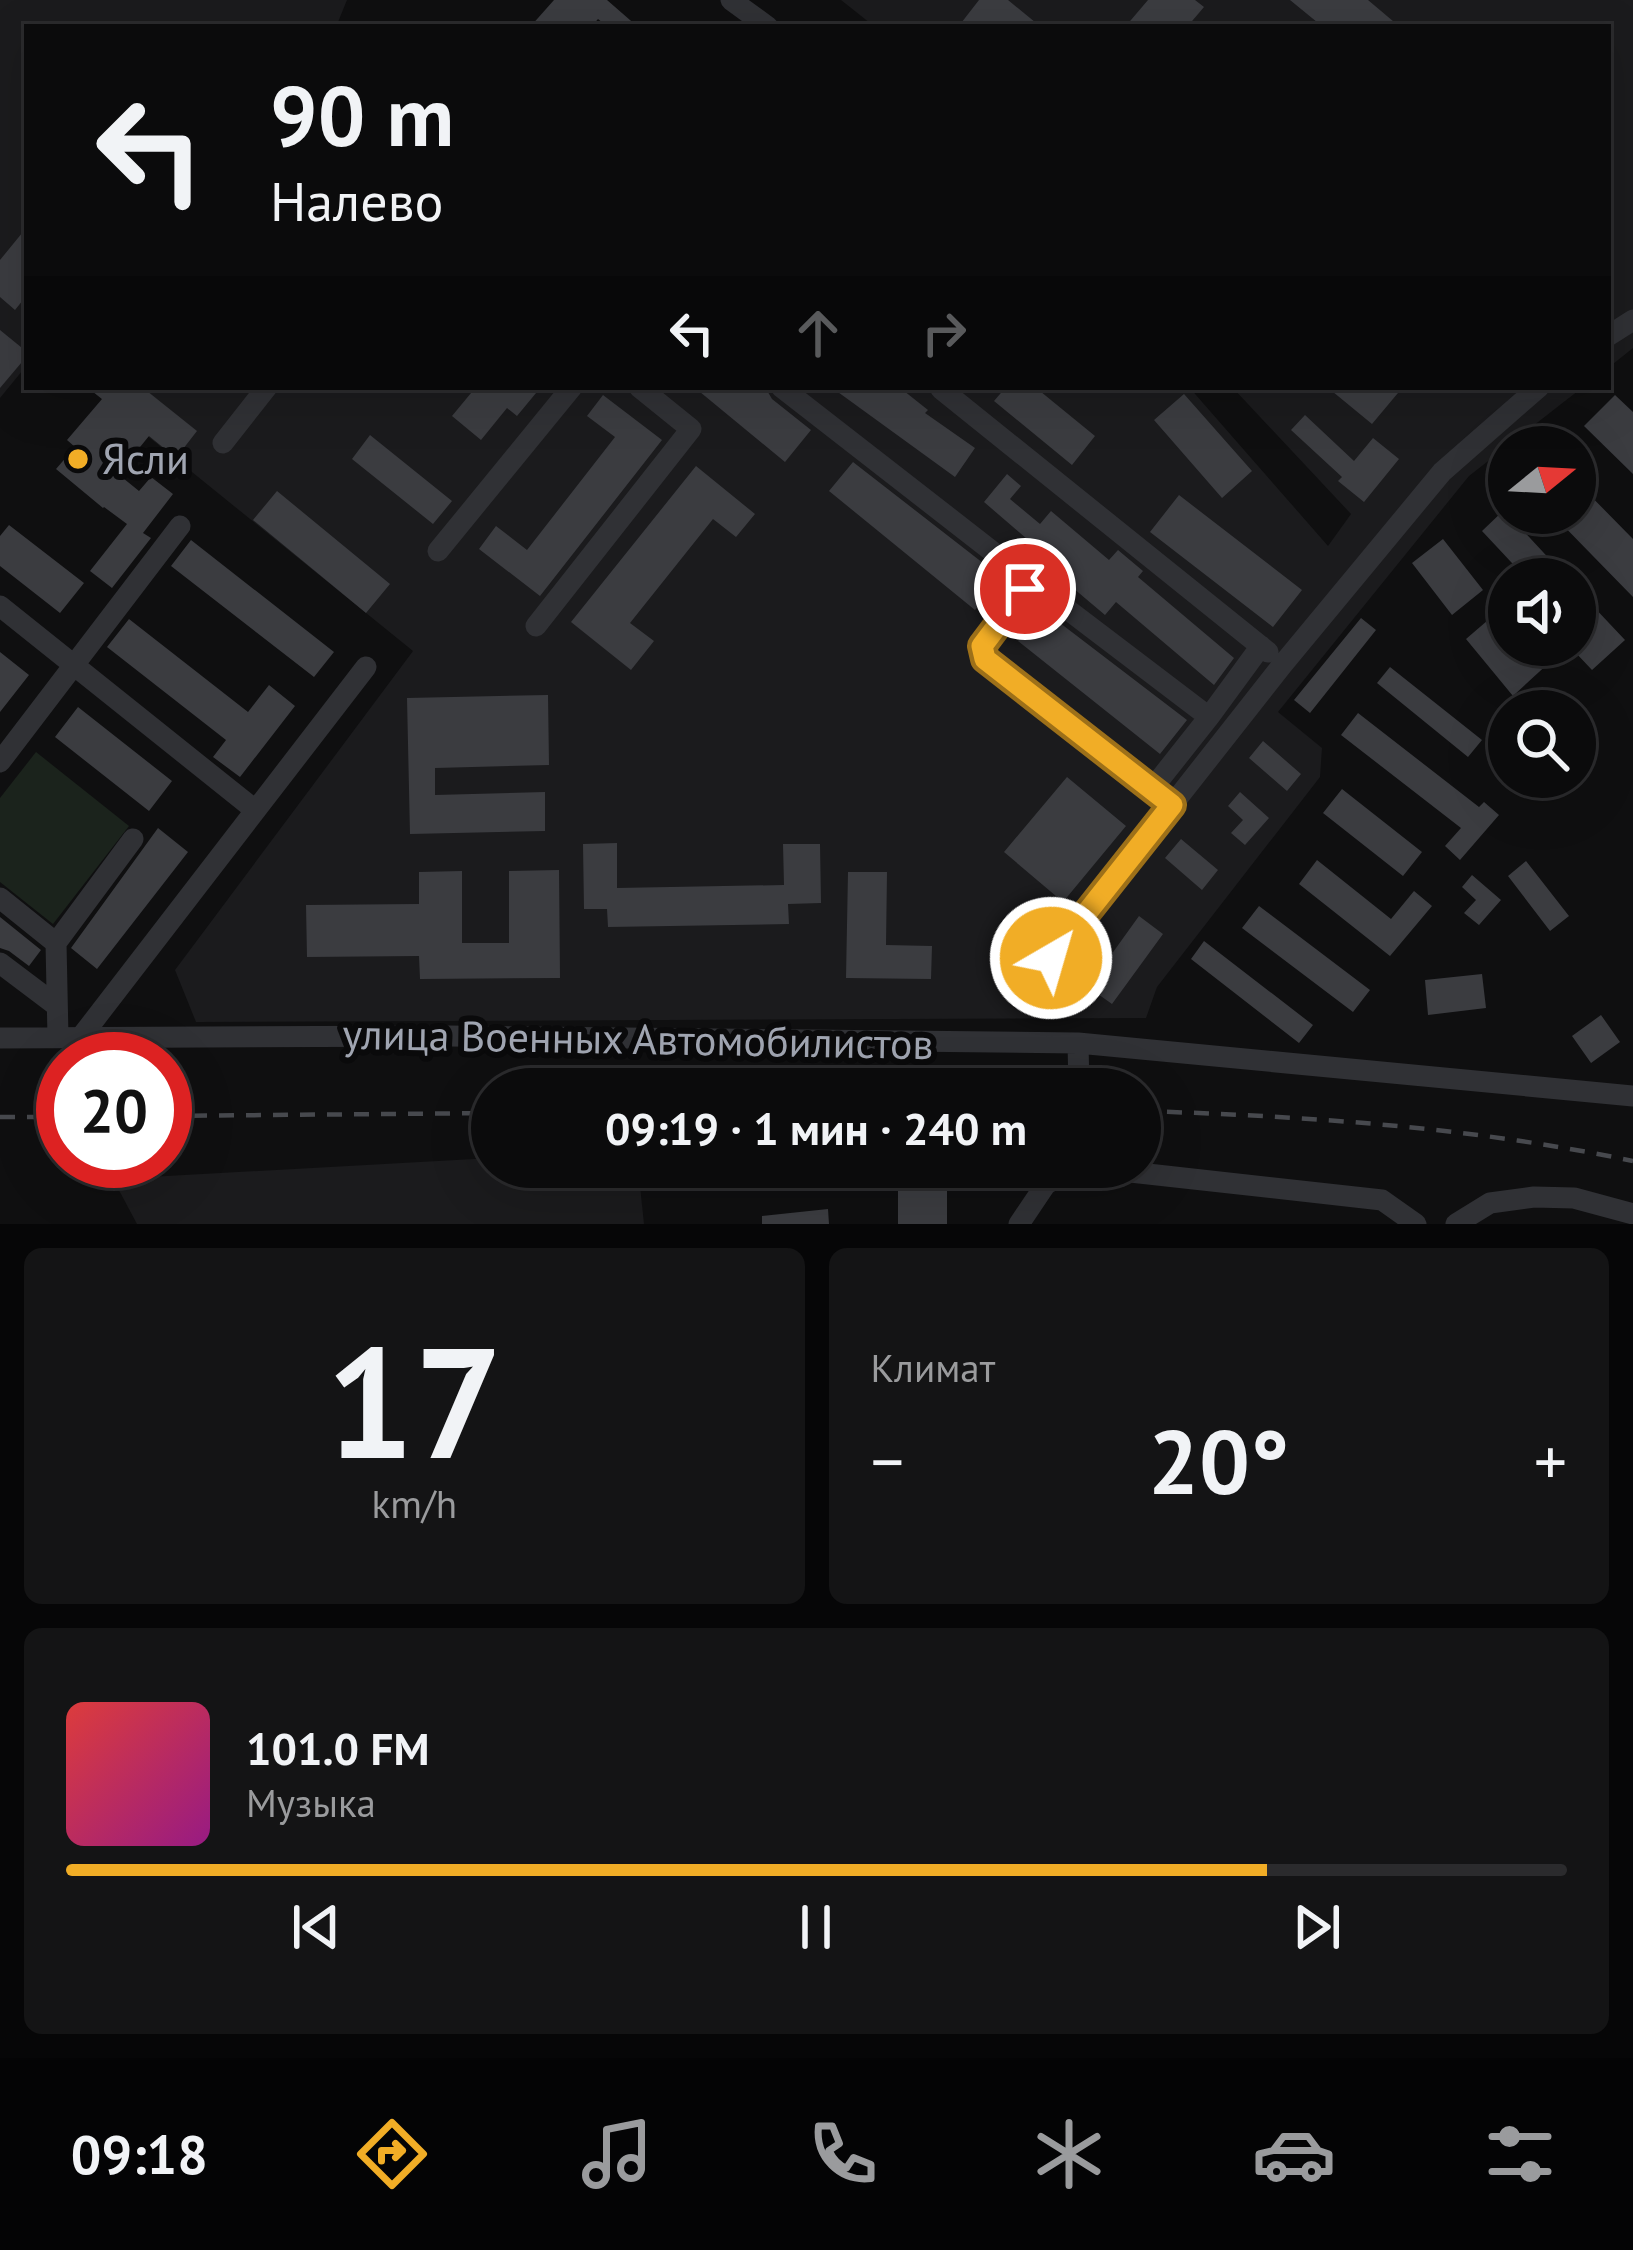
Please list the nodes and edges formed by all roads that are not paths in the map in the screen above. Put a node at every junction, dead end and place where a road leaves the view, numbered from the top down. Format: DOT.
graph roads {
  1 [pos="731,0"];
  2 [pos="764,24"];
  3 [pos="265,390"];
  4 [pos="570,390"];
  5 [pos="643,390"];
  6 [pos="785,390"];
  7 [pos="942,390"];
  8 [pos="1536,390"];
  9 [pos="223,443"];
  10 [pos="180,526"];
  11 [pos="438,551"];
  12 [pos="1038,586"];
  13 [pos="0,606"];
  14 [pos="536,626"];
  15 [pos="1261,646"];
  16 [pos="1283,664"];
  17 [pos="74,665"];
  18 [pos="366,667"];
  19 [pos="1209,717"];
  20 [pos="0,762"];
  21 [pos="1152,790"];
  22 [pos="1172,805"];
  23 [pos="255,810"];
  24 [pos="134,839"];
  25 [pos="0,898"];
  26 [pos="56,944"];
  27 [pos="1051,958"];
  28 [pos="0,963"];
  29 [pos="57,1006"];
  30 [pos="68,1032"];
  31 [pos="74,1032"];
  32 [pos="0,1037"];
  33 [pos="36,1037"];
  34 [pos="192,1037"];
  35 [pos="1078,1043"];
  36 [pos="1079,1068"];
  37 [pos="1633,1096"];
  38 [pos="1161,1176"];
  39 [pos="1043,1188"];
  40 [pos="1633,1214"];
  41 [pos="1019,1224"];
  42 [pos="1416,1224"];
  43 [pos="1456,1224"];
  1 -- 2 [label="street"];
  3 -- 9 [label="street"];
  4 -- 11 [label="street"];
  5 -- 14 [label="street"];
  6 -- 12 [label="street"];
  7 -- 15 [label="street"];
  8 -- 16 [label="street"];
  10 -- 17 [label="street"];
  12 -- 19 [label="street"];
  12 -- 21 [label="street"];
  13 -- 17 [label="street"];
  15 -- 16 [label="street"];
  15 -- 19 [label="street"];
  16 -- 22 [label="street"];
  17 -- 20 [label="street"];
  17 -- 23 [label="street"];
  18 -- 23 [label="street"];
  19 -- 21 [label="street"];
  21 -- 22 [label="street"];
  22 -- 27 [label="street"];
  23 -- 31 [label="street"];
  24 -- 26 [label="street"];
  25 -- 26 [label="street"];
  26 -- 29 [label="street"];
  28 -- 29 [label="street"];
  29 -- 30 [label="street"];
  32 -- 33 [label="street, улица Военных Автомобилистов"];
  34 -- 35 [label="street, улица Военных Автомобилистов"];
  35 -- 36 [label="street"];
  35 -- 37 [label="street, улица Военных Автомобилистов"];
  38 -- 42 [label="street"];
  39 -- 41 [label="street"];
  40 -- 43 [label="street"];
}
